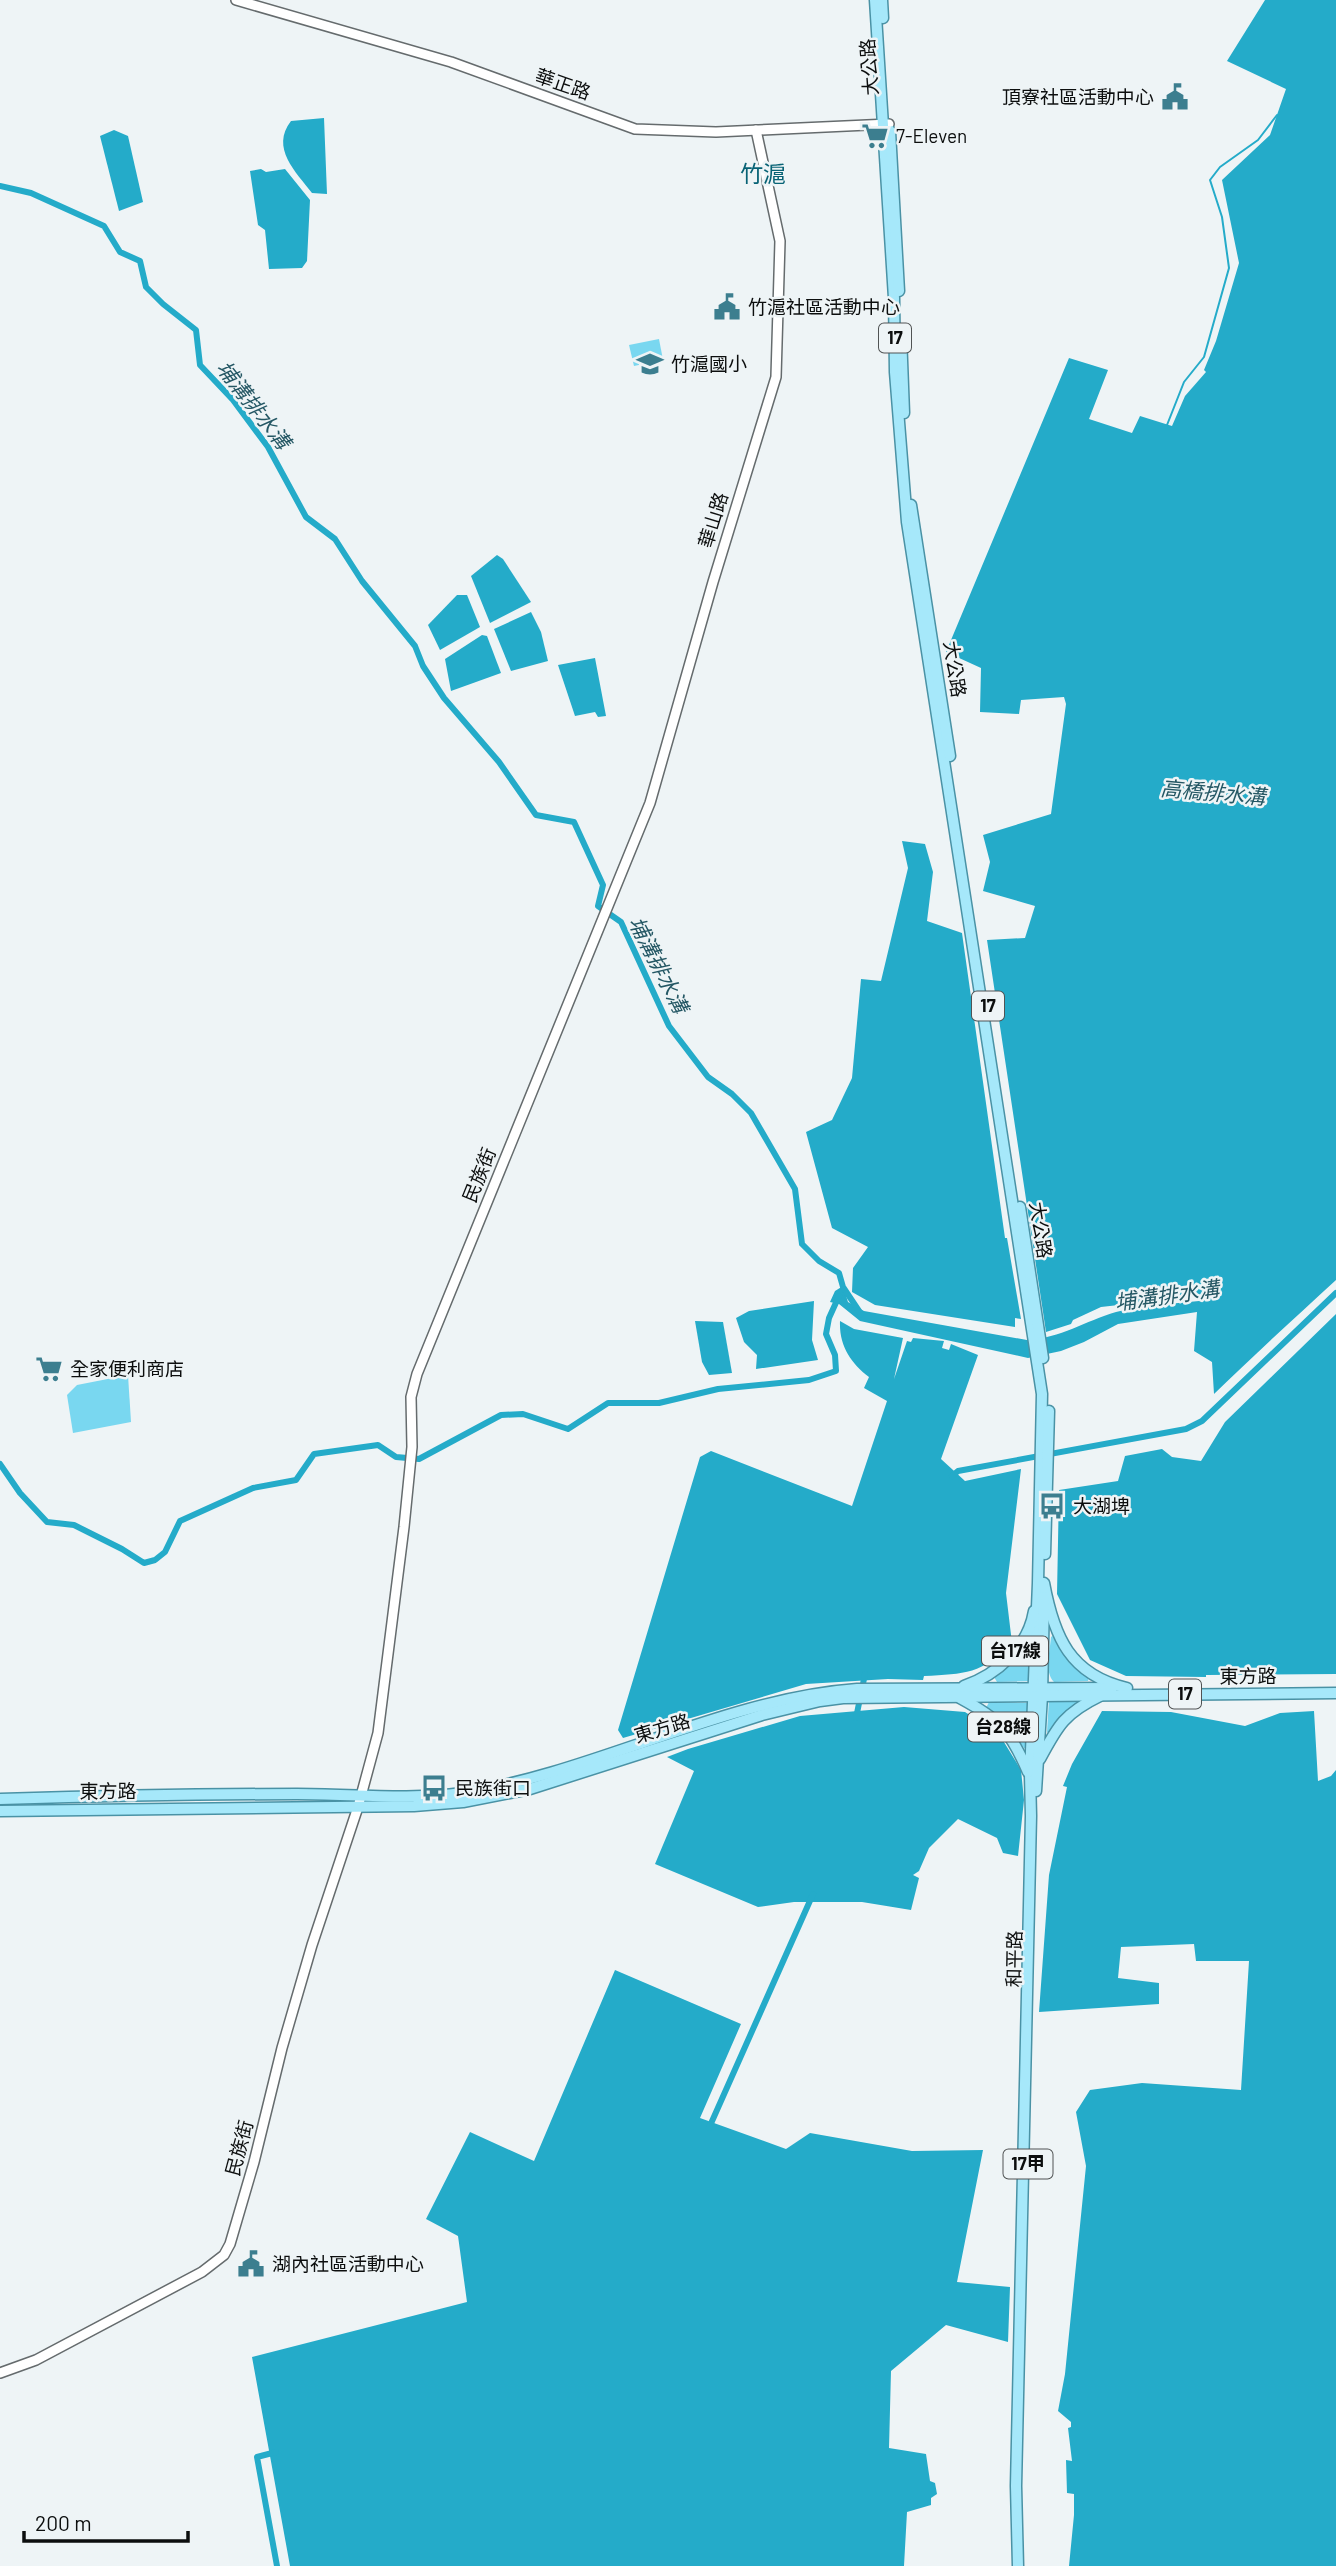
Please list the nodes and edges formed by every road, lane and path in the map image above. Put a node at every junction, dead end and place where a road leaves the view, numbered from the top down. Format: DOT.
graph roads {
  1 [pos="236,0"];
  2 [pos="876,0"];
  3 [pos="882,0"];
  4 [pos="886,124"];
  5 [pos="756,130"];
  6 [pos="603,921"];
  7 [pos="1040,1358"];
  8 [pos="1041,1583"];
  9 [pos="1336,1686"];
  10 [pos="1127,1688"];
  11 [pos="1038,1692"];
  12 [pos="955,1693"];
  13 [pos="1336,1693"];
  14 [pos="1103,1694"];
  15 [pos="1037,1766"];
  16 [pos="1030,1775"];
  17 [pos="361,1794"];
  18 [pos="0,1799"];
  19 [pos="358,1807"];
  20 [pos="0,1811"];
  21 [pos="0,2373"];
  22 [pos="1018,2564"];
  1 -- 5 [label="street, 華正路"];
  2 -- 4 [label="main road, 大公路 / 17"];
  3 -- 4 [label="main road, 大公路 / 17"];
  4 -- 5 [label="street, 華正路"];
  4 -- 7 [label="main road, 大公路 / 17"];
  5 -- 6 [label="street, 華山路"];
  6 -- 17 [label="street, 民族街"];
  7 -- 8 [label="main road, 和平路 / 17"];
  8 -- 10 [label="main road, 台17線"];
  8 -- 11 [label="main road, 和平路 / 17"];
  8 -- 12 [label="main road, 台17線"];
  9 -- 10 [label="main road, 東方路 / 17"];
  10 -- 11 [label="main road, 東方路 / 17"];
  11 -- 12 [label="main road, 東方路"];
  11 -- 14 [label="main road, 東方路 / 17"];
  11 -- 15 [label="main road, 和平路 / 17甲"];
  11 -- 16 [label="main road, 和平路 / 17甲"];
  12 -- 16 [label="main road, 台28線"];
  12 -- 17 [label="main road, 東方路"];
  12 -- 19 [label="main road, 東方路"];
  13 -- 14 [label="main road, 東方路 / 17"];
  14 -- 15 [label="main road"];
  15 -- 22 [label="main road, 和平路 / 17甲"];
  16 -- 22 [label="main road, 和平路 / 17甲"];
  17 -- 18 [label="main road, 東方路"];
  17 -- 19 [label="street, 民族街"];
  19 -- 20 [label="main road, 東方路"];
  19 -- 21 [label="street, 民族街"];
}
